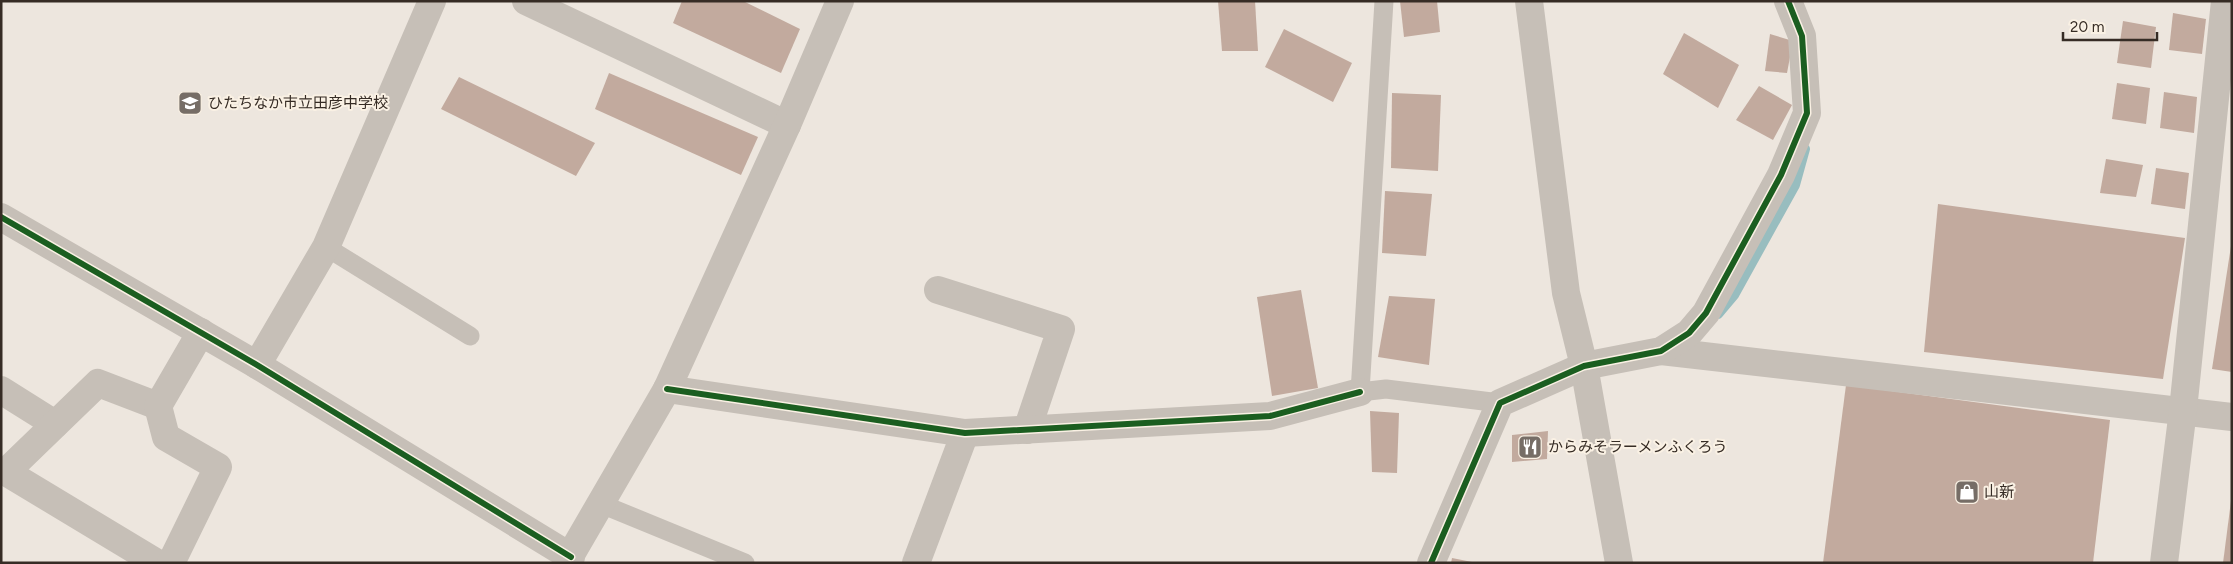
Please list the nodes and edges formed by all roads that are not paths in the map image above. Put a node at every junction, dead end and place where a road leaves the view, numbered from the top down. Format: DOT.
graph roads {
  1 [pos="432,1"];
  2 [pos="526,1"];
  3 [pos="840,1"];
  4 [pos="1384,1"];
  5 [pos="1529,1"];
  6 [pos="1788,1"];
  7 [pos="2225,1"];
  8 [pos="787,125"];
  9 [pos="1,217"];
  10 [pos="326,247"];
  11 [pos="938,290"];
  12 [pos="201,332"];
  13 [pos="470,336"];
  14 [pos="1661,351"];
  15 [pos="257,365"];
  16 [pos="1584,366"];
  17 [pos="667,389"];
  18 [pos="1,390"];
  19 [pos="1360,392"];
  20 [pos="1500,403"];
  21 [pos="158,406"];
  22 [pos="2183,410"];
  23 [pos="2232,417"];
  24 [pos="55,424"];
  25 [pos="1027,430"];
  26 [pos="965,433"];
  27 [pos="601,504"];
  28 [pos="569,560"];
  29 [pos="157,563"];
  30 [pos="171,563"];
  31 [pos="745,563"];
  32 [pos="916,563"];
  33 [pos="1431,563"];
  34 [pos="1619,563"];
  35 [pos="2164,563"];
  1 -- 10 [label="street"];
  2 -- 8 [label="street"];
  3 -- 8 [label="street"];
  4 -- 19 [label="lane"];
  5 -- 16 [label="street"];
  6 -- 14 [label="street"];
  7 -- 22 [label="street"];
  8 -- 17 [label="street"];
  9 -- 12 [label="street"];
  10 -- 13 [label="lane"];
  10 -- 15 [label="street"];
  11 -- 25 [label="street"];
  12 -- 15 [label="street"];
  12 -- 21 [label="street"];
  14 -- 16 [label="street"];
  14 -- 22 [label="street"];
  15 -- 28 [label="street"];
  16 -- 20 [label="street"];
  16 -- 34 [label="street"];
  17 -- 26 [label="street"];
  17 -- 27 [label="street"];
  18 -- 24 [label="street"];
  19 -- 20 [label="lane"];
  19 -- 25 [label="street"];
  20 -- 33 [label="street"];
  21 -- 24 [label="street"];
  21 -- 30 [label="street"];
  22 -- 23 [label="street"];
  22 -- 35 [label="street"];
  24 -- 29 [label="street"];
  25 -- 26 [label="street"];
  26 -- 32 [label="street"];
  27 -- 28 [label="street"];
  27 -- 31 [label="lane"];
}
